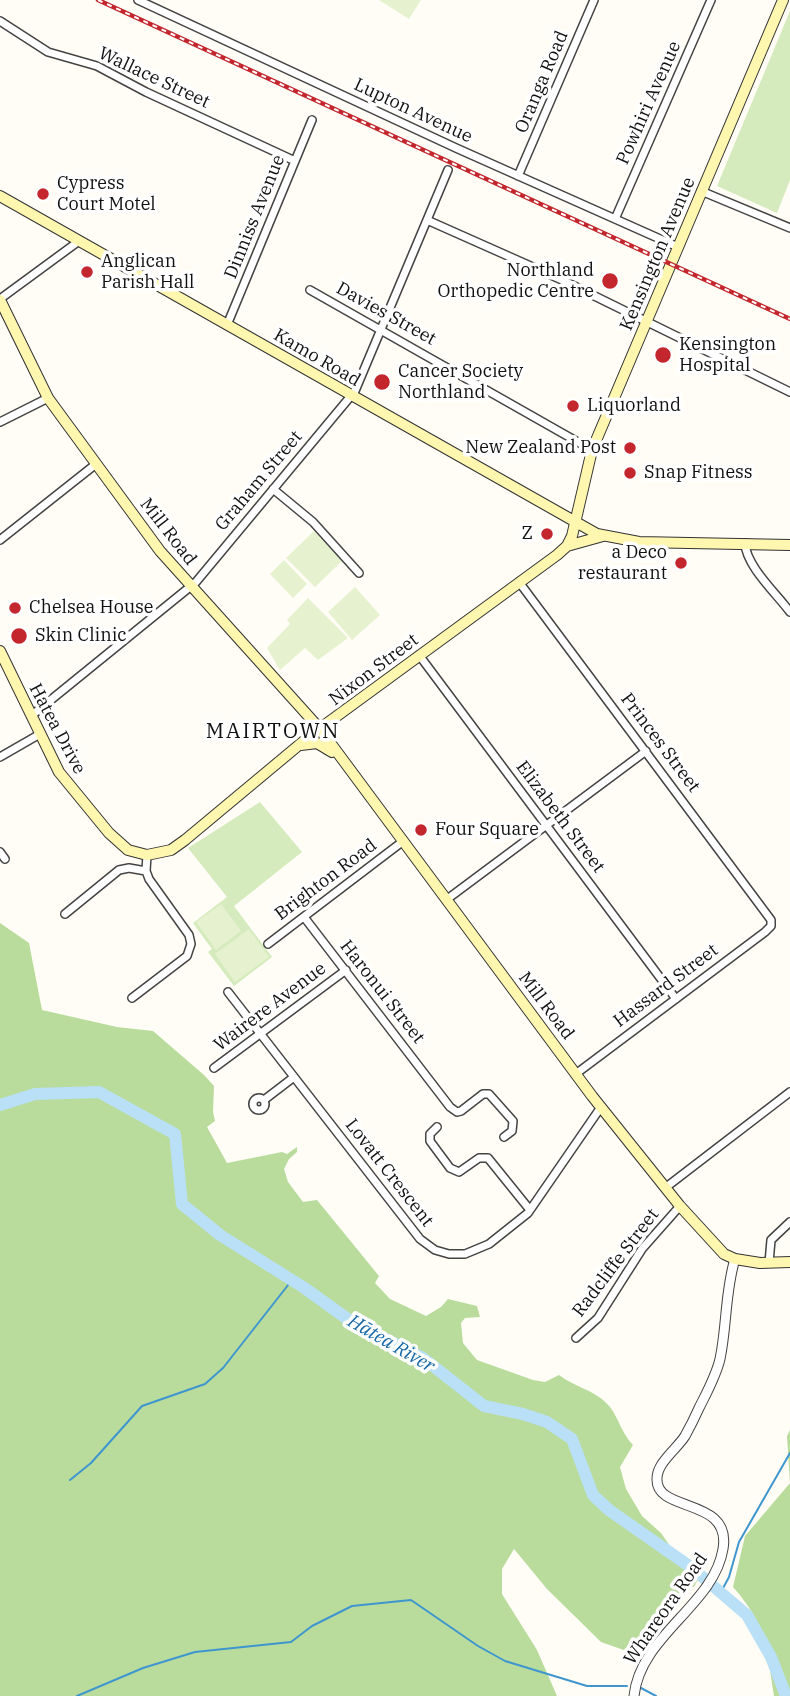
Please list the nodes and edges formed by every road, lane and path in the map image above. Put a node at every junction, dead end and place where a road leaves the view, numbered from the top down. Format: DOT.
graph roads {
  1 [pos="138,0"];
  2 [pos="594,0"];
  3 [pos="711,0"];
  4 [pos="783,0"];
  5 [pos="0,21"];
  6 [pos="312,120"];
  7 [pos="295,161"];
  8 [pos="448,170"];
  9 [pos="518,176"];
  10 [pos="701,191"];
  11 [pos="0,197"];
  12 [pos="615,219"];
  13 [pos="427,220"];
  14 [pos="790,228"];
  15 [pos="79,241"];
  16 [pos="678,247"];
  17 [pos="310,289"];
  18 [pos="0,300"];
  19 [pos="647,322"];
  20 [pos="227,325"];
  21 [pos="382,330"];
  22 [pos="790,391"];
  23 [pos="351,395"];
  24 [pos="48,398"];
  25 [pos="0,422"];
  26 [pos="592,450"];
  27 [pos="96,464"];
  28 [pos="273,489"];
  29 [pos="576,523"];
  30 [pos="603,537"];
  31 [pos="0,540"];
  32 [pos="745,543"];
  33 [pos="790,545"];
  34 [pos="567,546"];
  35 [pos="359,573"];
  36 [pos="519,582"];
  37 [pos="191,586"];
  38 [pos="790,612"];
  39 [pos="0,651"];
  40 [pos="419,655"];
  41 [pos="31,716"];
  42 [pos="320,729"];
  43 [pos="40,734"];
  44 [pos="299,746"];
  45 [pos="646,751"];
  46 [pos="0,757"];
  47 [pos="343,761"];
  48 [pos="546,825"];
  49 [pos="402,842"];
  50 [pos="147,855"];
  51 [pos="146,871"];
  52 [pos="446,900"];
  53 [pos="65,914"];
  54 [pos="304,917"];
  55 [pos="771,923"];
  56 [pos="268,944"];
  57 [pos="345,970"];
  58 [pos="228,992"];
  59 [pos="132,998"];
  60 [pos="676,999"];
  61 [pos="262,1034"];
  62 [pos="214,1068"];
  63 [pos="577,1073"];
  64 [pos="294,1077"];
  65 [pos="790,1092"];
  66 [pos="264,1100"];
  67 [pos="601,1107"];
  68 [pos="437,1127"];
  69 [pos="505,1136"];
  70 [pos="665,1188"];
  71 [pos="680,1206"];
  72 [pos="530,1210"];
  73 [pos="790,1222"];
  74 [pos="735,1259"];
  75 [pos="790,1262"];
  76 [pos="769,1263"];
  77 [pos="576,1338"];
  78 [pos="634,1696"];
  1 -- 9 [label="street, Lupton Avenue"];
  2 -- 9 [label="street, Oranga Road"];
  3 -- 12 [label="street, Powhiri Avenue"];
  4 -- 10 [label="main road, Kensington Avenue"];
  5 -- 7 [label="street, Wallace Street"];
  6 -- 7 [label="street, Dinniss Avenue"];
  7 -- 20 [label="street, Dinniss Avenue"];
  8 -- 13 [label="street, Graham Street"];
  9 -- 12 [label="street, Lupton Avenue"];
  10 -- 14 [label="street"];
  10 -- 16 [label="main road, Kensington Avenue"];
  11 -- 15 [label="main road, Kamo Road"];
  12 -- 16 [label="street, Lupton Avenue"];
  13 -- 19 [label="street"];
  13 -- 21 [label="street, Graham Street"];
  15 -- 18 [label="street"];
  15 -- 20 [label="main road, Kamo Road"];
  16 -- 19 [label="main road, Kensington Avenue"];
  17 -- 21 [label="street, Davies Street"];
  18 -- 24 [label="main road, Mill Road"];
  19 -- 22 [label="street"];
  19 -- 26 [label="main road, Kensington Avenue"];
  20 -- 23 [label="main road, Kamo Road"];
  21 -- 23 [label="street, Graham Street"];
  21 -- 26 [label="street, Davies Street"];
  23 -- 28 [label="street, Graham Street"];
  23 -- 29 [label="main road, Kamo Road"];
  24 -- 25 [label="street"];
  24 -- 27 [label="main road, Mill Road"];
  26 -- 29 [label="main road, Kensington Avenue"];
  27 -- 31 [label="street"];
  27 -- 37 [label="main road, Mill Road"];
  28 -- 35 [label="street"];
  28 -- 37 [label="street, Graham Street"];
  29 -- 30 [label="main road, Kamo Road"];
  29 -- 34 [label="main road"];
  30 -- 32 [label="main road, Kamo Road"];
  30 -- 34 [label="main road"];
  32 -- 33 [label="main road, Kamo Road"];
  32 -- 38 [label="street"];
  34 -- 36 [label="main road, Nixon Street"];
  36 -- 40 [label="main road, Nixon Street"];
  36 -- 45 [label="street, Princes Street"];
  37 -- 41 [label="street, Graham Street"];
  37 -- 42 [label="main road, Mill Road"];
  39 -- 41 [label="main road, Hatea Drive"];
  40 -- 42 [label="main road, Nixon Street"];
  40 -- 48 [label="street, Elizabeth Street"];
  41 -- 43 [label="main road, Hatea Drive"];
  42 -- 44 [label="main road, Nixon Street"];
  42 -- 47 [label="main road, Mill Road"];
  43 -- 46 [label="street"];
  43 -- 50 [label="main road, Hatea Drive"];
  44 -- 47 [label="main road, Mill Road"];
  44 -- 50 [label="main road, Nixon Street"];
  45 -- 48 [label="street"];
  45 -- 55 [label="street, Princes Street"];
  47 -- 49 [label="main road, Mill Road"];
  48 -- 52 [label="street"];
  48 -- 60 [label="street, Elizabeth Street"];
  49 -- 52 [label="main road, Mill Road"];
  49 -- 54 [label="street, Brighton Road"];
  50 -- 51 [label="street"];
  51 -- 53 [label="street"];
  51 -- 59 [label="street"];
  52 -- 63 [label="main road, Mill Road"];
  54 -- 56 [label="street, Brighton Road"];
  54 -- 57 [label="street, Haronui Street"];
  55 -- 60 [label="street, Hassard Street"];
  57 -- 61 [label="street, Wairere Avenue"];
  57 -- 69 [label="street, Haronui Street"];
  58 -- 61 [label="street, Lovatt Crescent"];
  60 -- 63 [label="street, Hassard Street"];
  61 -- 62 [label="street, Wairere Avenue"];
  61 -- 64 [label="street, Lovatt Crescent"];
  63 -- 67 [label="main road, Mill Road"];
  64 -- 66 [label="street"];
  64 -- 72 [label="street, Lovatt Crescent"];
  65 -- 70 [label="street"];
  67 -- 70 [label="main road, Mill Road"];
  67 -- 72 [label="street, Lovatt Crescent"];
  68 -- 72 [label="street"];
  70 -- 71 [label="main road, Mill Road"];
  71 -- 74 [label="main road, Mill Road"];
  71 -- 77 [label="street, Radcliffe Street"];
  73 -- 76 [label="street"];
  74 -- 76 [label="main road"];
  74 -- 78 [label="street, Whareora Road"];
  75 -- 76 [label="main road"];
}
